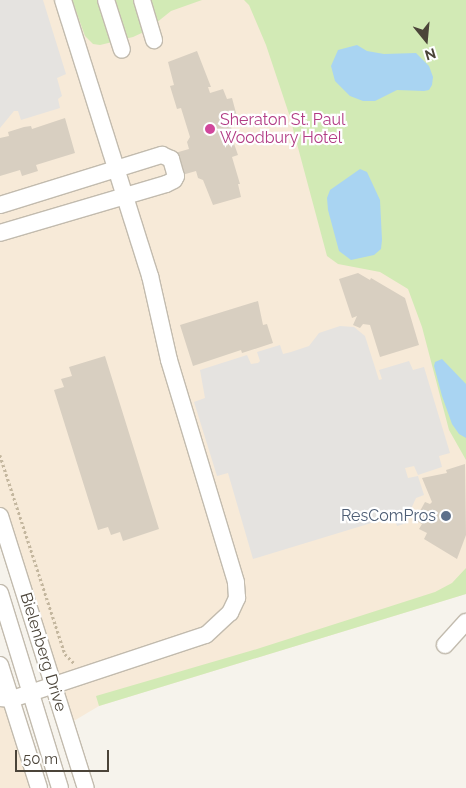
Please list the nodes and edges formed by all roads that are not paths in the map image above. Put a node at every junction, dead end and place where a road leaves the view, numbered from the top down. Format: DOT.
graph roads {
  1 [pos="62,0"];
  2 [pos="106,0"];
  3 [pos="142,0"];
  4 [pos="154,40"];
  5 [pos="122,50"];
  6 [pos="116,170"];
  7 [pos="125,196"];
  8 [pos="0,205"];
  9 [pos="0,232"];
  10 [pos="0,516"];
  11 [pos="0,593"];
  12 [pos="466,622"];
  13 [pos="445,645"];
  14 [pos="0,665"];
  15 [pos="53,686"];
  16 [pos="31,693"];
  17 [pos="4,702"];
  18 [pos="39,788"];
  19 [pos="60,788"];
  20 [pos="86,788"];
  1 -- 6 [label="street"];
  2 -- 5 [label="street"];
  3 -- 4 [label="street"];
  6 -- 7 [label="street"];
  6 -- 7 [label="street"];
  6 -- 8 [label="street"];
  7 -- 9 [label="street"];
  7 -- 15 [label="street"];
  10 -- 15 [label="street, Bielenberg Drive"];
  11 -- 16 [label="street"];
  12 -- 13 [label="street"];
  14 -- 17 [label="street"];
  15 -- 16 [label="street"];
  15 -- 20 [label="street, Bielenberg Drive"];
  16 -- 17 [label="street"];
  16 -- 19 [label="street"];
  17 -- 18 [label="street"];
}
